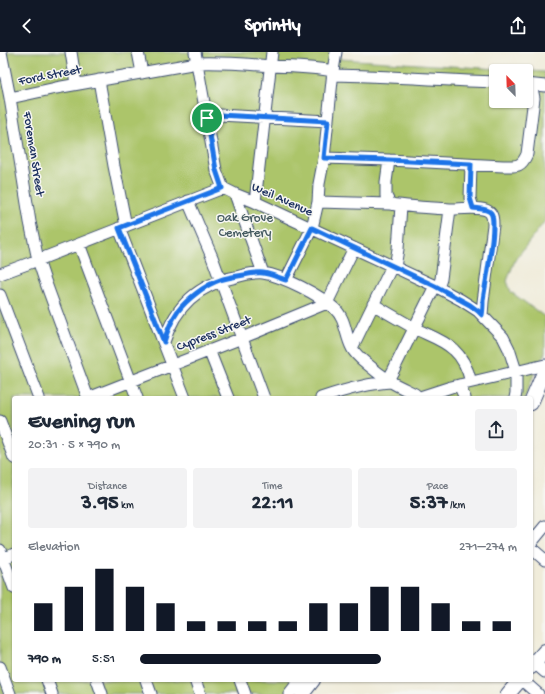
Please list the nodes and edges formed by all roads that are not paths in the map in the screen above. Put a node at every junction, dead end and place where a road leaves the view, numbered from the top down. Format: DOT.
graph roads {
  1 [pos="1,52"];
  2 [pos="71,52"];
  3 [pos="138,52"];
  4 [pos="272,52"];
  5 [pos="336,52"];
  6 [pos="196,57"];
  7 [pos="270,66"];
  8 [pos="142,73"];
  9 [pos="333,73"];
  10 [pos="99,80"];
  11 [pos="489,82"];
  12 [pos="76,84"];
  13 [pos="533,85"];
  14 [pos="545,86"];
  15 [pos="533,93"];
  16 [pos="10,98"];
  17 [pos="533,106"];
  18 [pos="533,108"];
  19 [pos="265,117"];
  20 [pos="207,118"];
  21 [pos="328,121"];
  22 [pos="324,158"];
  23 [pos="389,160"];
  24 [pos="471,164"];
  25 [pos="222,188"];
  26 [pos="235,194"];
  27 [pos="188,201"];
  28 [pos="255,202"];
  29 [pos="318,202"];
  30 [pos="396,205"];
  31 [pos="473,208"];
  32 [pos="450,209"];
  33 [pos="123,227"];
  34 [pos="312,228"];
  35 [pos="79,244"];
  36 [pos="354,248"];
  37 [pos="38,260"];
  38 [pos="393,267"];
  39 [pos="263,273"];
  40 [pos="0,274"];
  41 [pos="220,280"];
  42 [pos="286,280"];
  43 [pos="437,287"];
  44 [pos="0,295"];
  45 [pos="327,303"];
  46 [pos="373,304"];
  47 [pos="482,315"];
  48 [pos="415,328"];
  49 [pos="242,338"];
  50 [pos="164,342"];
  51 [pos="352,348"];
  52 [pos="209,350"];
  53 [pos="173,365"];
  54 [pos="545,365"];
  55 [pos="545,370"];
  56 [pos="516,371"];
  57 [pos="131,381"];
  58 [pos="390,381"];
  59 [pos="471,382"];
  60 [pos="459,385"];
  61 [pos="39,396"];
  62 [pos="87,396"];
  63 [pos="93,396"];
  64 [pos="136,396"];
  65 [pos="184,396"];
  66 [pos="227,396"];
  67 [pos="263,396"];
  68 [pos="328,396"];
  69 [pos="416,396"];
  70 [pos="423,396"];
  71 [pos="464,396"];
  72 [pos="515,396"];
  73 [pos="533,397"];
  74 [pos="4,427"];
  75 [pos="12,452"];
  76 [pos="545,526"];
  77 [pos="533,541"];
  78 [pos="533,550"];
  79 [pos="4,555"];
  80 [pos="545,560"];
  81 [pos="12,581"];
  82 [pos="545,651"];
  83 [pos="535,666"];
  84 [pos="0,667"];
  85 [pos="10,681"];
  86 [pos="48,682"];
  87 [pos="98,682"];
  88 [pos="147,682"];
  89 [pos="196,682"];
  90 [pos="241,682"];
  91 [pos="519,682"];
  92 [pos="523,682"];
  93 [pos="298,684"];
  94 [pos="10,694"];
  95 [pos="52,694"];
  96 [pos="102,694"];
  97 [pos="151,694"];
  98 [pos="200,694"];
  99 [pos="245,694"];
  100 [pos="289,694"];
  101 [pos="508,694"];
  102 [pos="538,694"];
  1 -- 16 [label="street, Foreman Street"];
  2 -- 12 [label="street"];
  3 -- 8 [label="street"];
  4 -- 7 [label="street"];
  5 -- 9 [label="street"];
  6 -- 7 [label="street, Ford Street"];
  6 -- 8 [label="street, Ford Street"];
  6 -- 20 [label="street"];
  7 -- 9 [label="street, Ford Street"];
  7 -- 19 [label="street"];
  8 -- 10 [label="street, Ford Street"];
  9 -- 11 [label="street, Ford Street"];
  9 -- 21 [label="street"];
  10 -- 12 [label="street, Ford Street"];
  10 -- 33 [label="street"];
  12 -- 16 [label="street, Ford Street"];
  13 -- 14 [label="street"];
  15 -- 17 [label="street"];
  16 -- 37 [label="street, Foreman Street"];
  18 -- 24 [label="street"];
  19 -- 20 [label="street"];
  19 -- 21 [label="street"];
  19 -- 28 [label="street"];
  20 -- 25 [label="street"];
  21 -- 22 [label="street"];
  22 -- 23 [label="street"];
  22 -- 29 [label="street"];
  23 -- 24 [label="street"];
  23 -- 30 [label="street"];
  24 -- 31 [label="street"];
  25 -- 26 [label="street, Weil Avenue"];
  25 -- 27 [label="street"];
  26 -- 28 [label="street, Weil Avenue"];
  26 -- 39 [label="street"];
  27 -- 33 [label="street"];
  27 -- 41 [label="street"];
  28 -- 34 [label="street, Weil Avenue"];
  29 -- 30 [label="street"];
  29 -- 34 [label="street"];
  30 -- 32 [label="street"];
  30 -- 38 [label="street"];
  31 -- 32 [label="street"];
  31 -- 47 [label="street"];
  32 -- 43 [label="street"];
  33 -- 35 [label="street"];
  33 -- 50 [label="street"];
  34 -- 36 [label="street, Weil Avenue"];
  34 -- 42 [label="street"];
  35 -- 37 [label="street"];
  35 -- 57 [label="street"];
  36 -- 38 [label="street, Weil Avenue"];
  36 -- 45 [label="street"];
  37 -- 40 [label="street"];
  37 -- 62 [label="street, Foreman Street"];
  38 -- 43 [label="street, Weil Avenue"];
  38 -- 46 [label="street"];
  39 -- 41 [label="street"];
  39 -- 42 [label="street"];
  41 -- 49 [label="street"];
  41 -- 50 [label="street"];
  42 -- 45 [label="street"];
  43 -- 47 [label="street, Weil Avenue"];
  43 -- 48 [label="street"];
  44 -- 61 [label="street"];
  45 -- 49 [label="street, Cypress Street"];
  45 -- 51 [label="street"];
  46 -- 48 [label="street"];
  46 -- 51 [label="street"];
  47 -- 56 [label="street, Weil Avenue"];
  48 -- 58 [label="street"];
  48 -- 59 [label="street"];
  49 -- 52 [label="street, Cypress Street"];
  49 -- 67 [label="street"];
  50 -- 53 [label="street"];
  51 -- 58 [label="street"];
  52 -- 53 [label="street, Cypress Street"];
  52 -- 66 [label="street"];
  53 -- 57 [label="street, Cypress Street"];
  53 -- 65 [label="street"];
  54 -- 56 [label="street"];
  55 -- 73 [label="main road"];
  56 -- 59 [label="street"];
  56 -- 72 [label="street, Weil Avenue"];
  57 -- 63 [label="street, Cypress Street"];
  57 -- 64 [label="street"];
  58 -- 68 [label="street"];
  58 -- 69 [label="street"];
  59 -- 60 [label="street"];
  60 -- 70 [label="street"];
  60 -- 71 [label="street"];
  74 -- 75 [label="street"];
  76 -- 77 [label="street"];
  78 -- 80 [label="street"];
  79 -- 81 [label="street"];
  82 -- 83 [label="main road"];
  84 -- 85 [label="street"];
  85 -- 94 [label="street"];
  86 -- 95 [label="street"];
  87 -- 96 [label="street"];
  88 -- 97 [label="street"];
  89 -- 98 [label="street"];
  90 -- 99 [label="street"];
  91 -- 101 [label="main road"];
  92 -- 102 [label="street"];
  93 -- 100 [label="street"];
}
